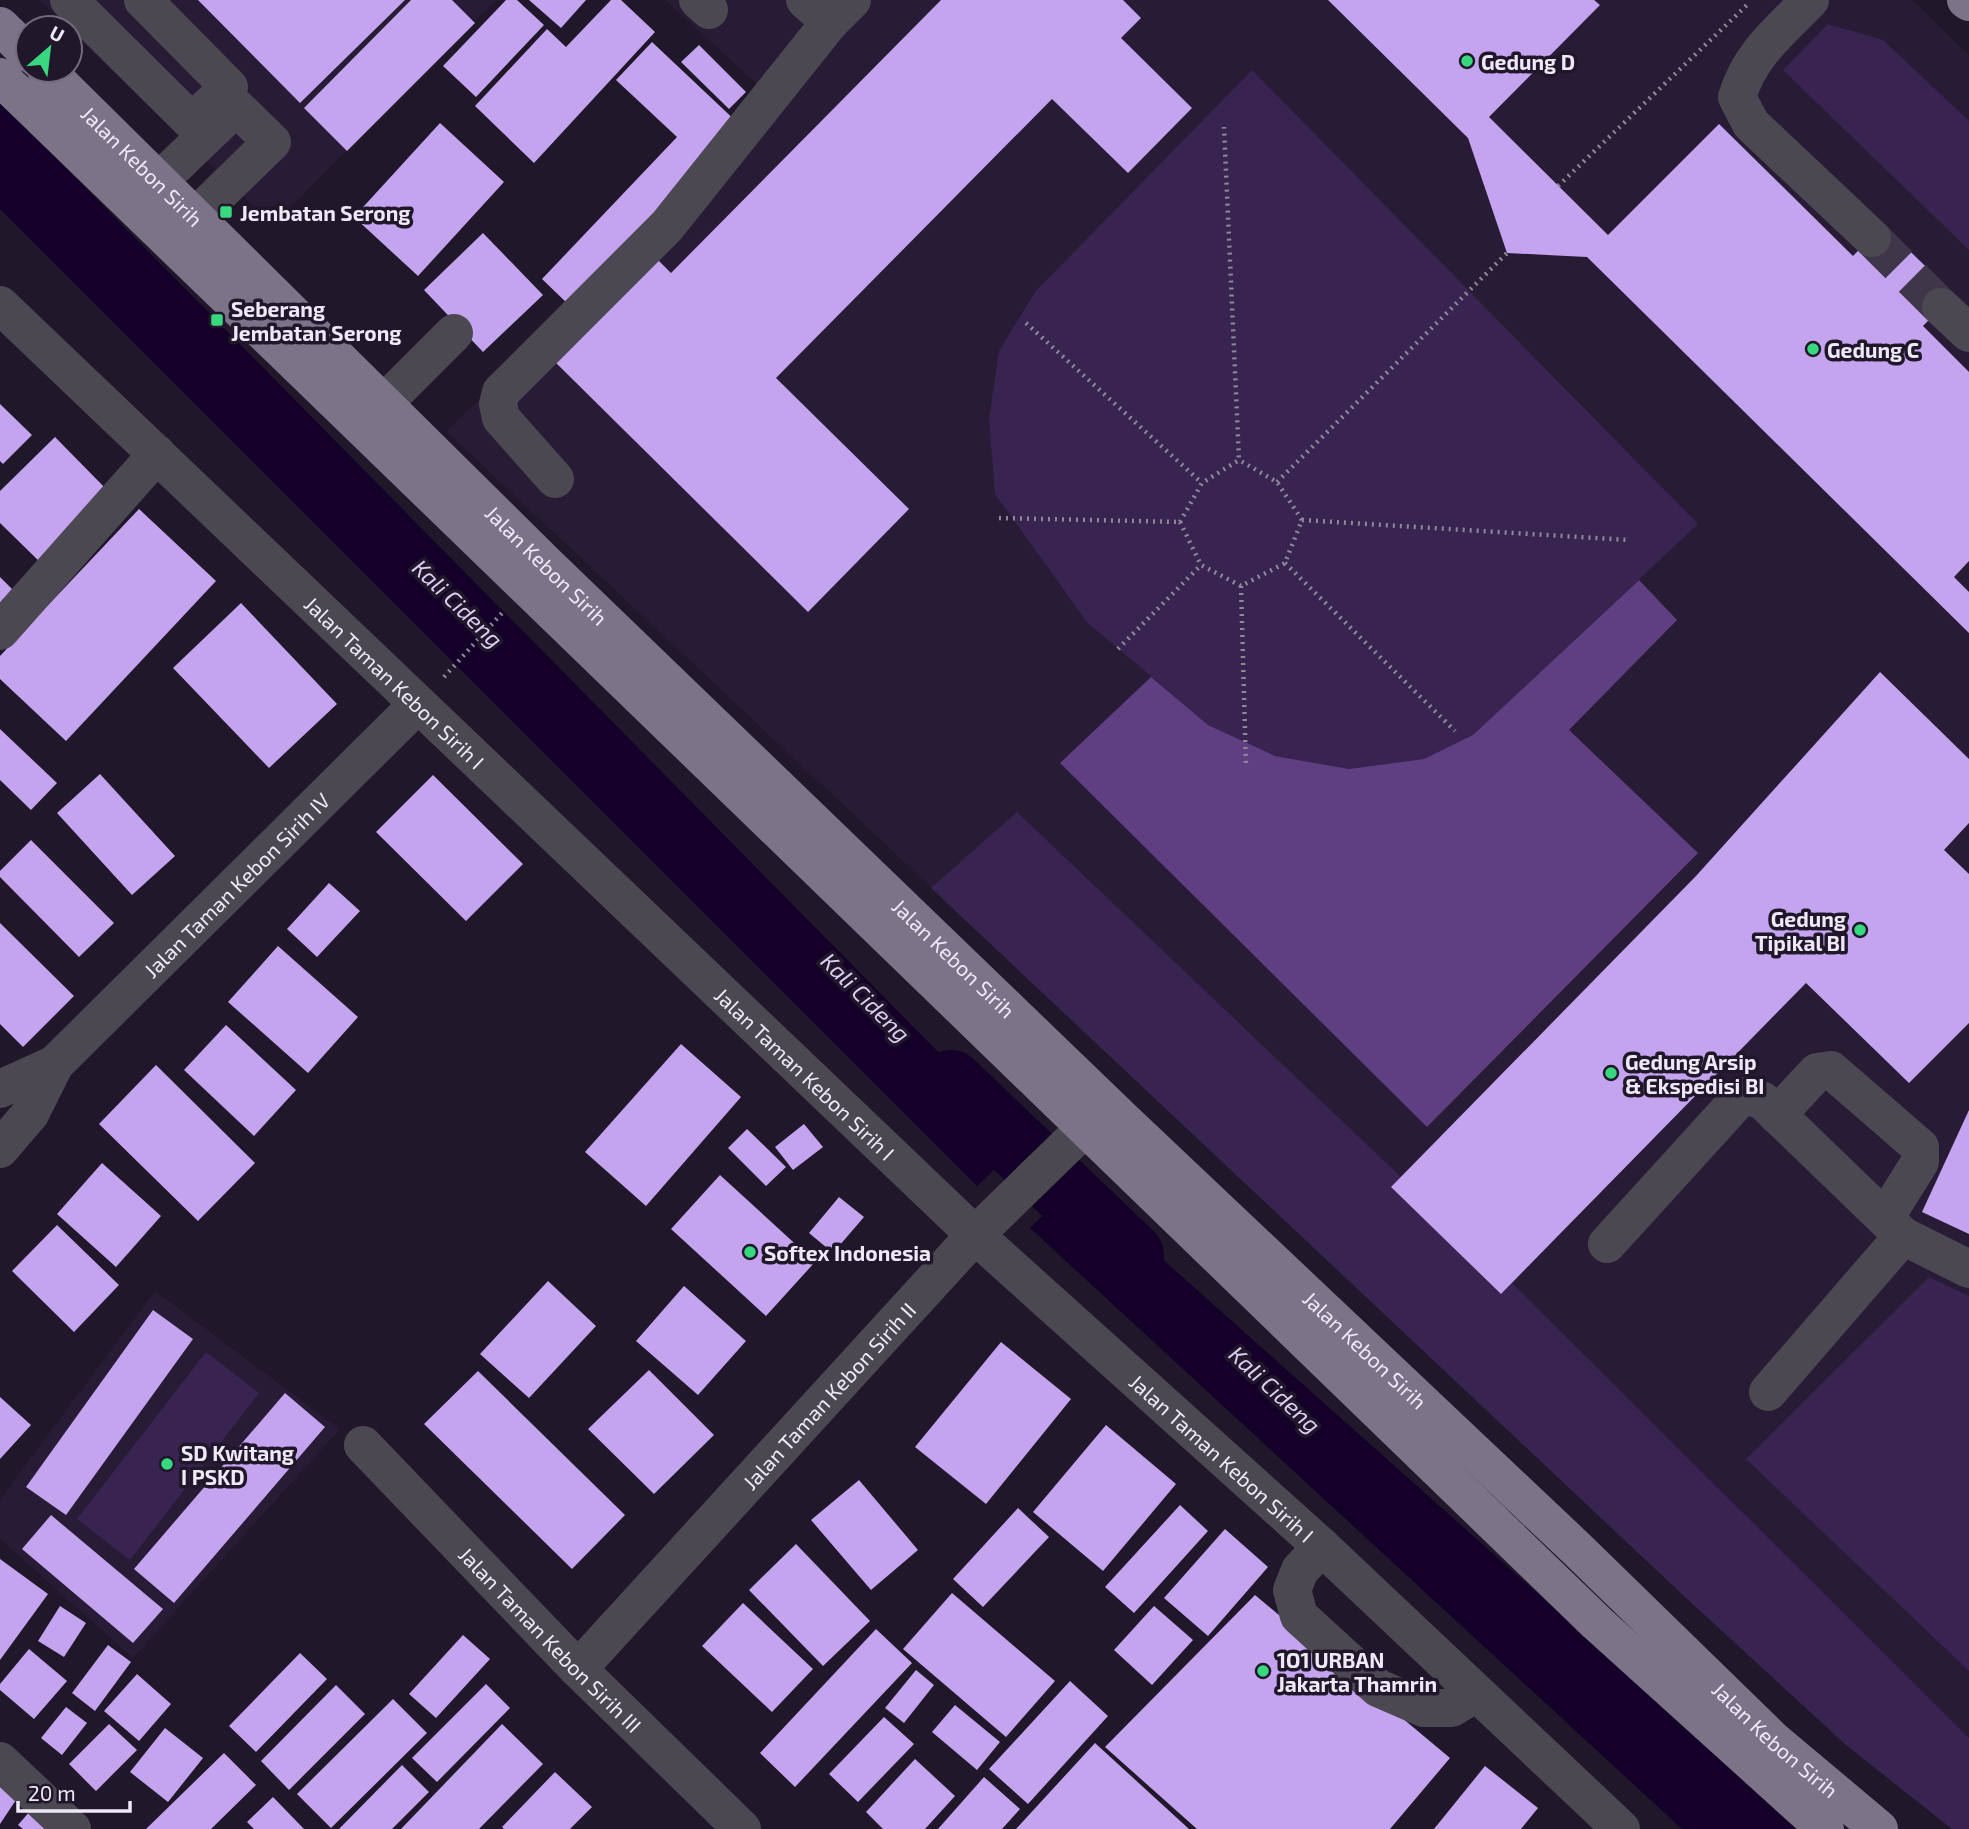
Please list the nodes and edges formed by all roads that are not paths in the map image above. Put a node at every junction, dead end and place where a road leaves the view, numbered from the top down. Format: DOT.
graph roads {
  1 [pos="69,0"];
  2 [pos="143,0"];
  3 [pos="1810,0"];
  4 [pos="829,7"];
  5 [pos="0,26"];
  6 [pos="14,40"];
  7 [pos="0,76"];
  8 [pos="60,84"];
  9 [pos="159,181"];
  10 [pos="196,216"];
  11 [pos="1872,238"];
  12 [pos="0,304"];
  13 [pos="1941,307"];
  14 [pos="454,333"];
  15 [pos="1969,333"];
  16 [pos="385,402"];
  17 [pos="156,454"];
  18 [pos="555,479"];
  19 [pos="0,631"];
  20 [pos="418,704"];
  21 [pos="55,1064"];
  22 [pos="0,1089"];
  23 [pos="30,1114"];
  24 [pos="1777,1115"];
  25 [pos="1075,1138"];
  26 [pos="0,1149"];
  27 [pos="1894,1227"];
  28 [pos="975,1235"];
  29 [pos="1607,1244"];
  30 [pos="1969,1269"];
  31 [pos="1768,1392"];
  32 [pos="363,1446"];
  33 [pos="1322,1547"];
  34 [pos="578,1669"];
  35 [pos="1476,1693"];
  36 [pos="0,1761"];
  37 [pos="72,1829"];
  38 [pos="742,1829"];
  39 [pos="1621,1829"];
  40 [pos="1825,1829"];
  41 [pos="1879,1829"];
  1 -- 2 [label="street"];
  3 -- 11 [label="street"];
  4 -- 18 [label="street"];
  5 -- 6 [label="main road"];
  7 -- 25 [label="main road, Jalan Kebon Sirih"];
  8 -- 9 [label="main road, Jalan Kebon Sirih"];
  9 -- 10 [label="main road, Jalan Kebon Sirih"];
  9 -- 10 [label="street"];
  10 -- 16 [label="main road, Jalan Kebon Sirih"];
  12 -- 17 [label="street, Jalan Taman Kebon Sirih I"];
  13 -- 15 [label="street"];
  14 -- 16 [label="street"];
  16 -- 41 [label="main road, Jalan Kebon Sirih"];
  17 -- 19 [label="street"];
  17 -- 20 [label="street, Jalan Taman Kebon Sirih I"];
  20 -- 21 [label="street, Jalan Taman Kebon Sirih IV"];
  20 -- 28 [label="street, Jalan Taman Kebon Sirih I"];
  21 -- 22 [label="street, Jalan Taman Kebon Sirih IV"];
  21 -- 23 [label="street, Jalan Taman Kebon Sirih IV"];
  22 -- 23 [label="street"];
  23 -- 26 [label="street, Jalan Taman Kebon Sirih IV"];
  24 -- 27 [label="street"];
  24 -- 27 [label="street"];
  24 -- 29 [label="street"];
  25 -- 28 [label="street, Jalan Taman Kebon Sirih II"];
  25 -- 40 [label="main road, Jalan Kebon Sirih"];
  27 -- 30 [label="street"];
  27 -- 31 [label="street"];
  28 -- 33 [label="street, Jalan Taman Kebon Sirih I"];
  28 -- 34 [label="street, Jalan Taman Kebon Sirih II"];
  32 -- 34 [label="street, Jalan Taman Kebon Sirih III"];
  33 -- 35 [label="street, Jalan Taman Kebon Sirih I"];
  33 -- 35 [label="street"];
  34 -- 38 [label="street, Jalan Taman Kebon Sirih III"];
  35 -- 39 [label="street, Jalan Taman Kebon Sirih I"];
  36 -- 37 [label="street"];
}
